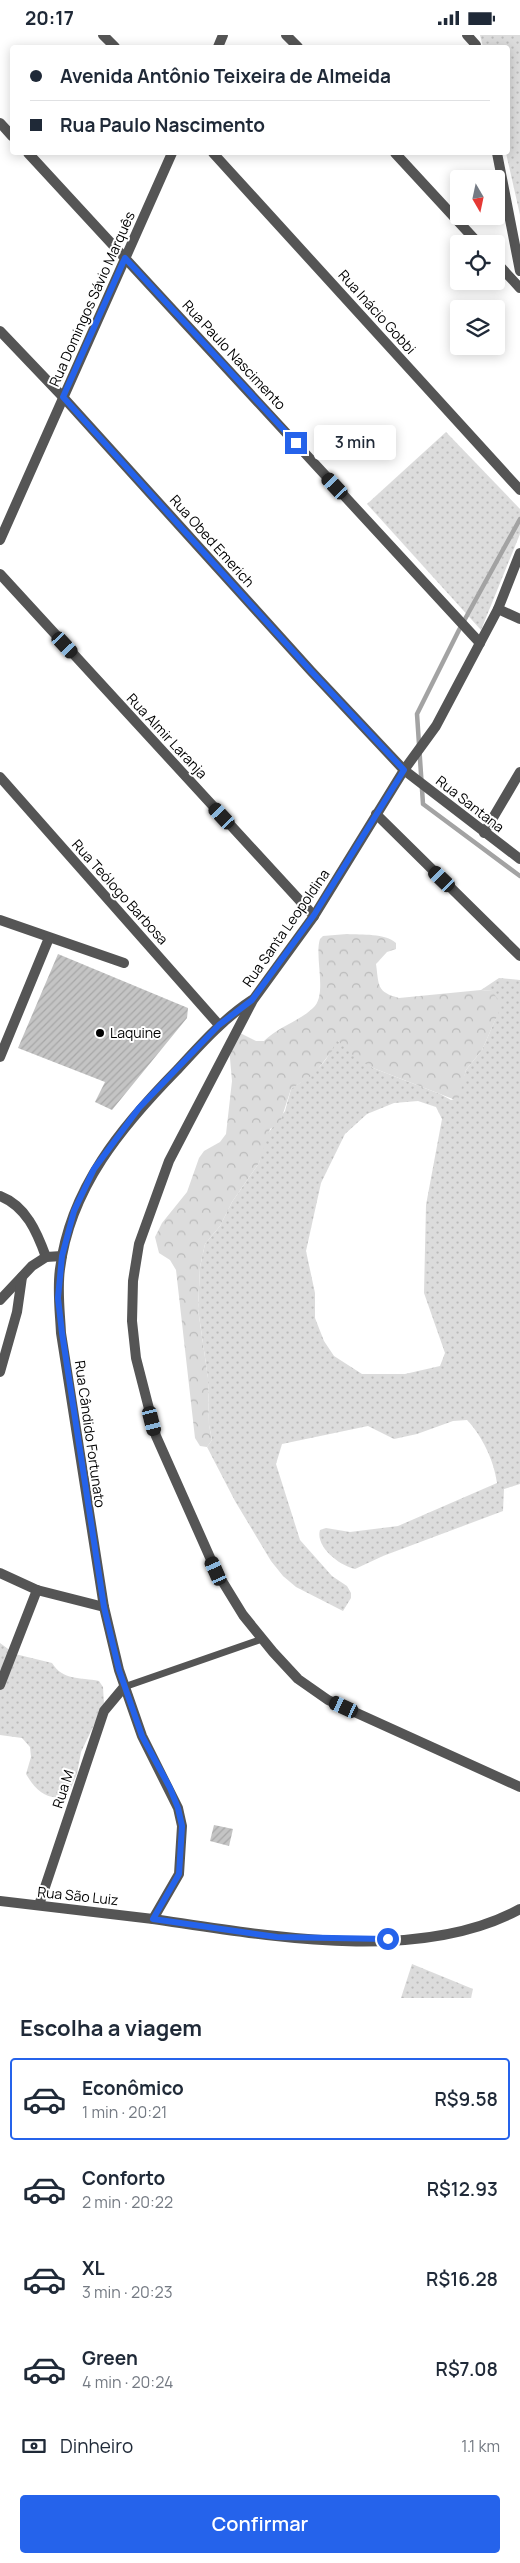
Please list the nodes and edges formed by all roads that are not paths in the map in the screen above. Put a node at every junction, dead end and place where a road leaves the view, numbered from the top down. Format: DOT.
graph roads {
  1 [pos="103,35"];
  2 [pos="286,35"];
  3 [pos="467,35"];
  4 [pos="476,43"];
  5 [pos="113,45"];
  6 [pos="296,45"];
  7 [pos="0,123"];
  8 [pos="10,134"];
  9 [pos="30,155"];
  10 [pos="171,155"];
  11 [pos="215,155"];
  12 [pos="397,155"];
  13 [pos="497,155"];
  14 [pos="471,235"];
  15 [pos="125,258"];
  16 [pos="520,271"];
  17 [pos="505,272"];
  18 [pos="520,288"];
  19 [pos="0,331"];
  20 [pos="63,397"];
  21 [pos="520,490"];
  22 [pos="0,540"];
  23 [pos="520,553"];
  24 [pos="0,574"];
  25 [pos="498,609"];
  26 [pos="520,619"];
  27 [pos="480,643"];
  28 [pos="404,770"];
  29 [pos="520,771"];
  30 [pos="0,777"];
  31 [pos="376,814"];
  32 [pos="484,833"];
  33 [pos="520,859"];
  34 [pos="314,915"];
  35 [pos="0,921"];
  36 [pos="49,938"];
  37 [pos="520,956"];
  38 [pos="124,963"];
  39 [pos="252,1000"];
  40 [pos="219,1025"];
  41 [pos="0,1057"];
  42 [pos="0,1197"];
  43 [pos="62,1256"];
  44 [pos="46,1257"];
  45 [pos="22,1277"];
  46 [pos="0,1300"];
  47 [pos="0,1372"];
  48 [pos="0,1573"];
  49 [pos="37,1590"];
  50 [pos="104,1607"];
  51 [pos="262,1639"];
  52 [pos="0,1685"];
  53 [pos="124,1687"];
  54 [pos="520,1787"];
  55 [pos="0,1901"];
  56 [pos="39,1905"];
  57 [pos="520,1909"];
  58 [pos="153,1919"];
  1 -- 5 [label="street"];
  2 -- 6 [label="street"];
  3 -- 4 [label="street"];
  7 -- 8 [label="street"];
  9 -- 15 [label="street, Rua Paulo Nascimento"];
  10 -- 15 [label="street, Rua Domingos Sávio Marquês"];
  11 -- 21 [label="street, Rua Inácio Gobbi"];
  12 -- 14 [label="street"];
  13 -- 16 [label="street"];
  15 -- 20 [label="street, Rua Domingos Sávio Marquês"];
  15 -- 27 [label="street, Rua Paulo Nascimento"];
  17 -- 18 [label="street"];
  19 -- 20 [label="street, Rua Obed Emerich"];
  20 -- 22 [label="street, Rua Domingos Sávio Marquês"];
  20 -- 28 [label="street, Rua Obed Emerich"];
  23 -- 25 [label="street, Rua Santa Leopoldina"];
  24 -- 34 [label="street, Rua Almir Laranja"];
  25 -- 26 [label="street"];
  25 -- 27 [label="street, Rua Santa Leopoldina"];
  27 -- 28 [label="street, Rua Santa Leopoldina"];
  28 -- 31 [label="street, Rua Santa Leopoldina"];
  28 -- 32 [label="street, Rua Santana"];
  29 -- 32 [label="street"];
  30 -- 40 [label="street, Rua Teólogo Barbosa"];
  31 -- 34 [label="street, Rua Santa Leopoldina"];
  31 -- 37 [label="street"];
  32 -- 33 [label="street, Rua Santana"];
  34 -- 39 [label="street, Rua Santa Leopoldina"];
  35 -- 36 [label="street"];
  36 -- 38 [label="street"];
  36 -- 41 [label="street"];
  39 -- 40 [label="street, Rua Cândido Fortunato"];
  39 -- 51 [label="street, Rua Santa Leopoldina"];
  40 -- 43 [label="street, Rua Cândido Fortunato"];
  42 -- 44 [label="street"];
  43 -- 44 [label="street"];
  43 -- 50 [label="street, Rua Cândido Fortunato"];
  44 -- 45 [label="street"];
  45 -- 46 [label="street"];
  45 -- 47 [label="street"];
  48 -- 49 [label="street"];
  49 -- 50 [label="street"];
  49 -- 52 [label="street"];
  50 -- 53 [label="street, Rua Cândido Fortunato"];
  51 -- 53 [label="lane"];
  51 -- 54 [label="street, Rua Santa Leopoldina"];
  53 -- 56 [label="street, Rua M"];
  53 -- 58 [label="street, Rua Cândido Fortunato"];
  55 -- 56 [label="street, Rua São Luiz"];
  56 -- 58 [label="street, Rua São Luiz"];
  57 -- 58 [label="street, Rua São Luiz"];
}
